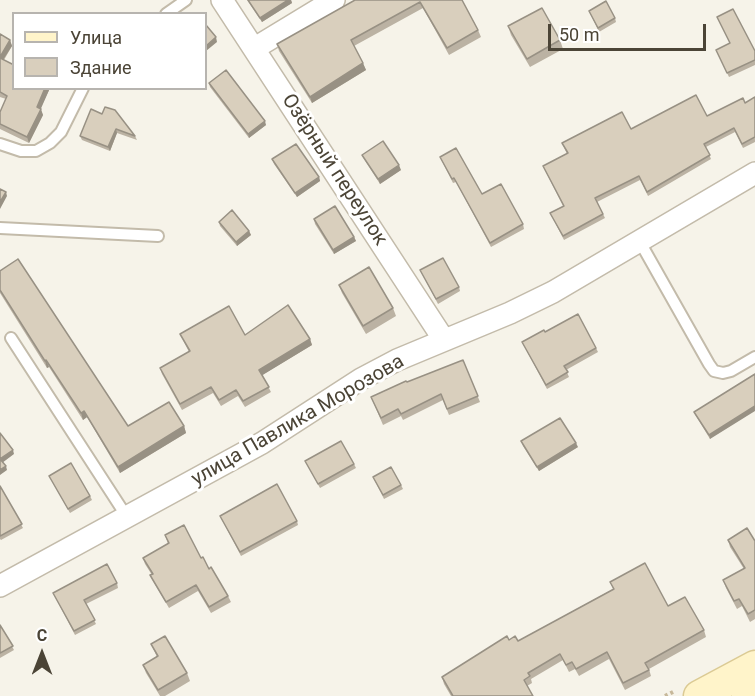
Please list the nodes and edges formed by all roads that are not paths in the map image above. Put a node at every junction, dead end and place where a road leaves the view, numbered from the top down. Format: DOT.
graph roads {
  1 [pos="186,0"];
  2 [pos="222,0"];
  3 [pos="334,0"];
  4 [pos="169,12"];
  5 [pos="255,48"];
  6 [pos="82,90"];
  7 [pos="0,144"];
  8 [pos="755,173"];
  9 [pos="0,228"];
  10 [pos="158,236"];
  11 [pos="640,242"];
  12 [pos="12,338"];
  13 [pos="444,340"];
  14 [pos="755,357"];
  15 [pos="127,518"];
  16 [pos="0,586"];
  17 [pos="755,666"];
  18 [pos="755,692"];
  19 [pos="699,696"];
  20 [pos="747,696"];
  1 -- 4 [label="lane"];
  2 -- 5 [label="street, Озёрный переулок"];
  3 -- 5 [label="street"];
  5 -- 13 [label="street, Озёрный переулок"];
  6 -- 7 [label="lane"];
  8 -- 11 [label="street, улица Павлика Морозова"];
  9 -- 10 [label="lane"];
  11 -- 13 [label="street, улица Павлика Морозова"];
  11 -- 14 [label="lane"];
  12 -- 15 [label="lane"];
  13 -- 15 [label="street, улица Павлика Морозова"];
  15 -- 16 [label="street, улица Павлика Морозова"];
  17 -- 19 [label="main road"];
  18 -- 20 [label="main road"];
}
